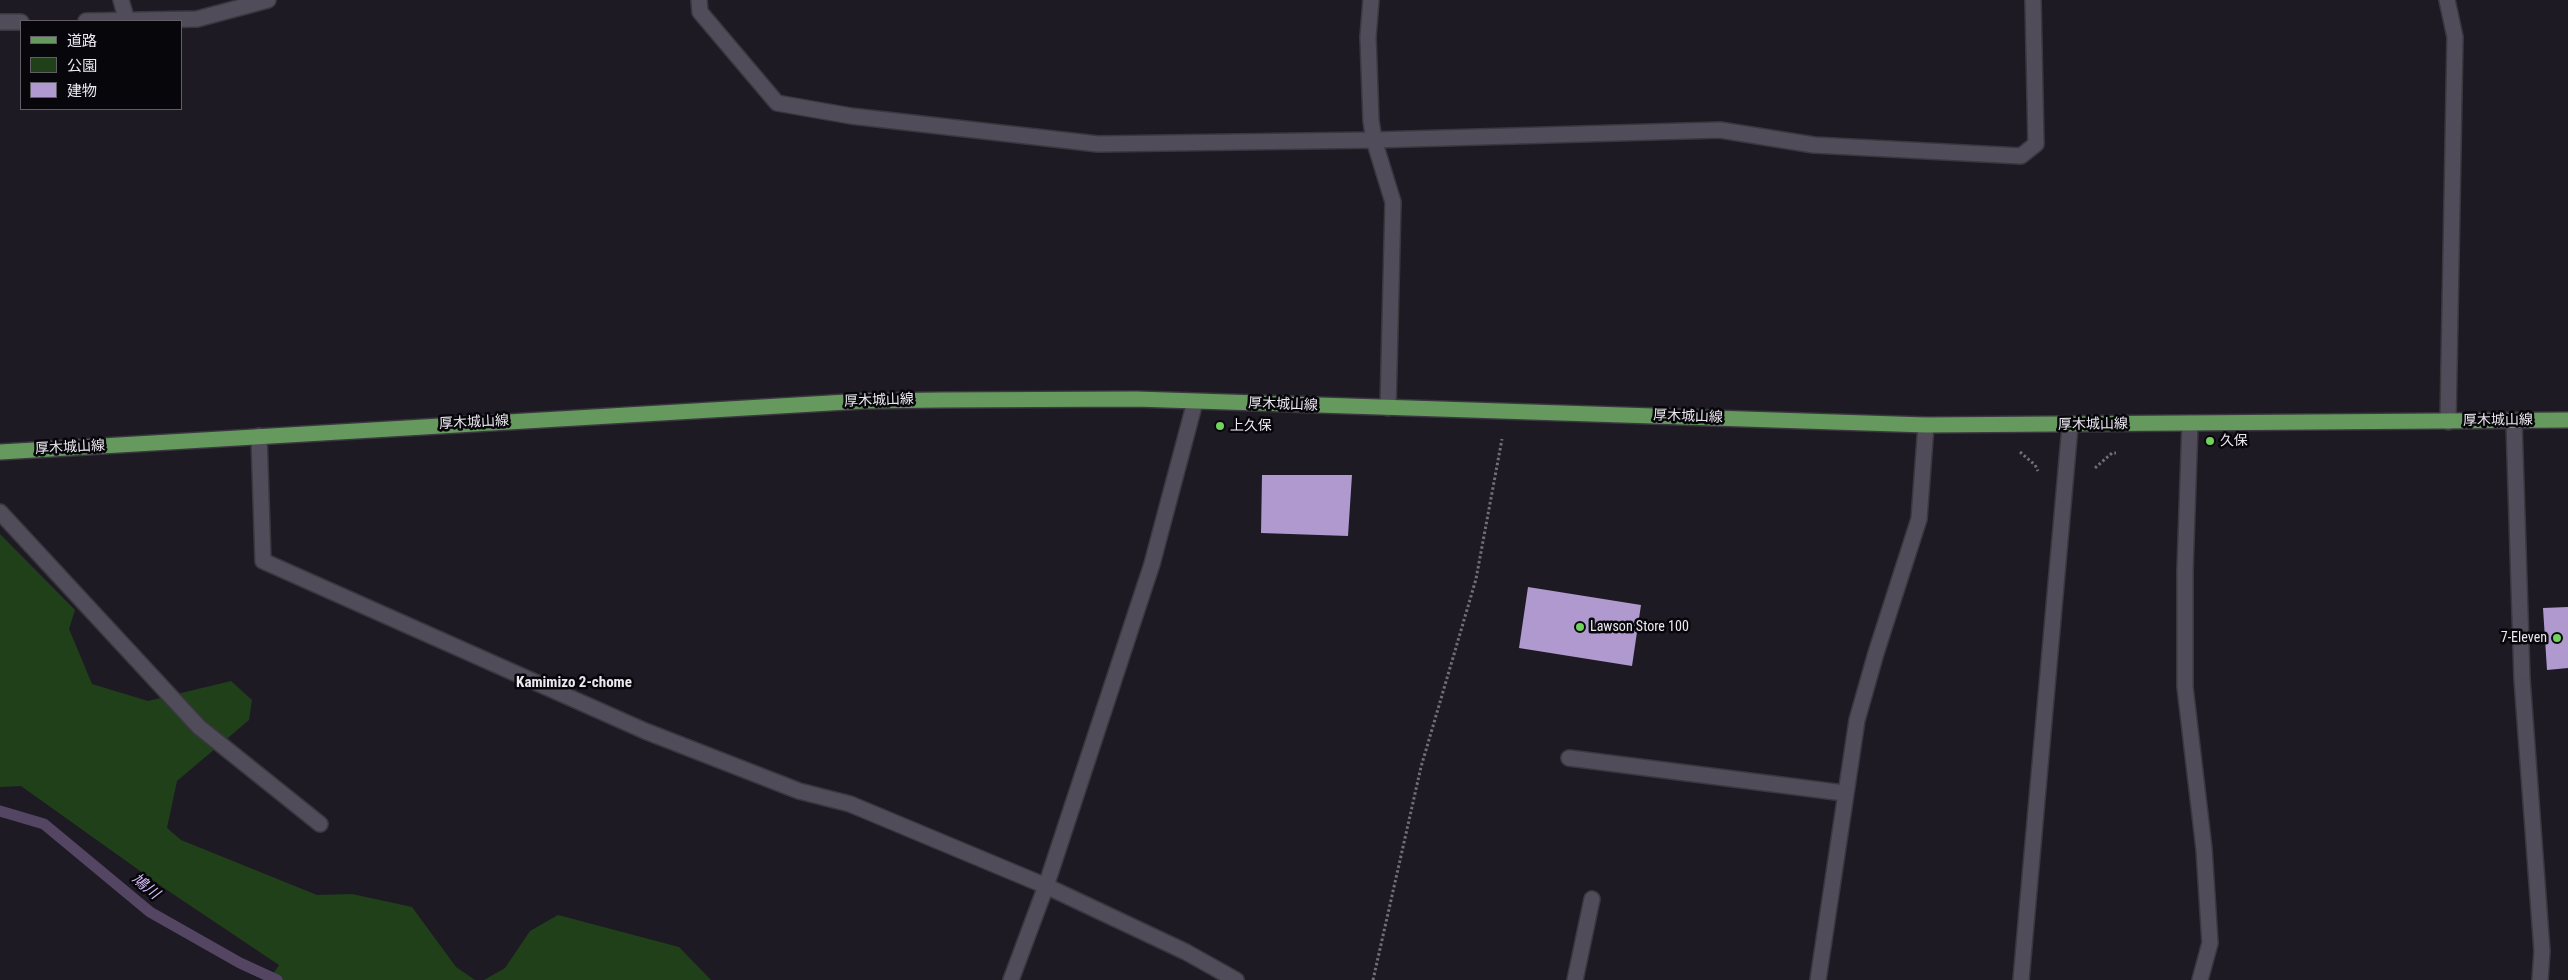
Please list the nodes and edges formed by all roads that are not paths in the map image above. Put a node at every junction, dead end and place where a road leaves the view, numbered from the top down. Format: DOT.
graph roads {
  1 [pos="121,0"];
  2 [pos="268,0"];
  3 [pos="699,0"];
  4 [pos="1372,0"];
  5 [pos="2033,0"];
  6 [pos="2446,0"];
  7 [pos="127,20"];
  8 [pos="162,20"];
  9 [pos="0,22"];
  10 [pos="20,22"];
  11 [pos="1374,140"];
  12 [pos="1195,402"];
  13 [pos="1388,408"];
  14 [pos="2568,420"];
  15 [pos="2448,422"];
  16 [pos="2514,422"];
  17 [pos="2190,423"];
  18 [pos="1926,425"];
  19 [pos="2070,426"];
  20 [pos="259,436"];
  21 [pos="0,452"];
  22 [pos="0,512"];
  23 [pos="1569,758"];
  24 [pos="1844,793"];
  25 [pos="320,824"];
  26 [pos="1046,886"];
  27 [pos="1592,899"];
  28 [pos="1011,980"];
  29 [pos="1236,980"];
  30 [pos="1575,980"];
  31 [pos="1818,980"];
  32 [pos="2021,980"];
  33 [pos="2200,980"];
  34 [pos="2540,980"];
  1 -- 7 [label="street"];
  2 -- 8 [label="street"];
  3 -- 11 [label="street"];
  4 -- 11 [label="street"];
  5 -- 11 [label="street"];
  6 -- 15 [label="street"];
  9 -- 10 [label="street"];
  11 -- 13 [label="street"];
  12 -- 13 [label="main road, 厚木城山線"];
  12 -- 20 [label="main road, 厚木城山線"];
  12 -- 26 [label="street"];
  13 -- 18 [label="main road, 厚木城山線"];
  14 -- 16 [label="main road, 厚木城山線"];
  15 -- 16 [label="main road, 厚木城山線"];
  15 -- 17 [label="main road, 厚木城山線"];
  16 -- 34 [label="street"];
  17 -- 19 [label="main road, 厚木城山線"];
  17 -- 33 [label="street"];
  18 -- 19 [label="main road, 厚木城山線"];
  18 -- 24 [label="street"];
  19 -- 32 [label="street"];
  20 -- 21 [label="main road, 厚木城山線"];
  20 -- 26 [label="street"];
  22 -- 25 [label="street"];
  23 -- 24 [label="street"];
  24 -- 31 [label="street"];
  26 -- 28 [label="street"];
  26 -- 29 [label="street"];
  27 -- 30 [label="street"];
}
